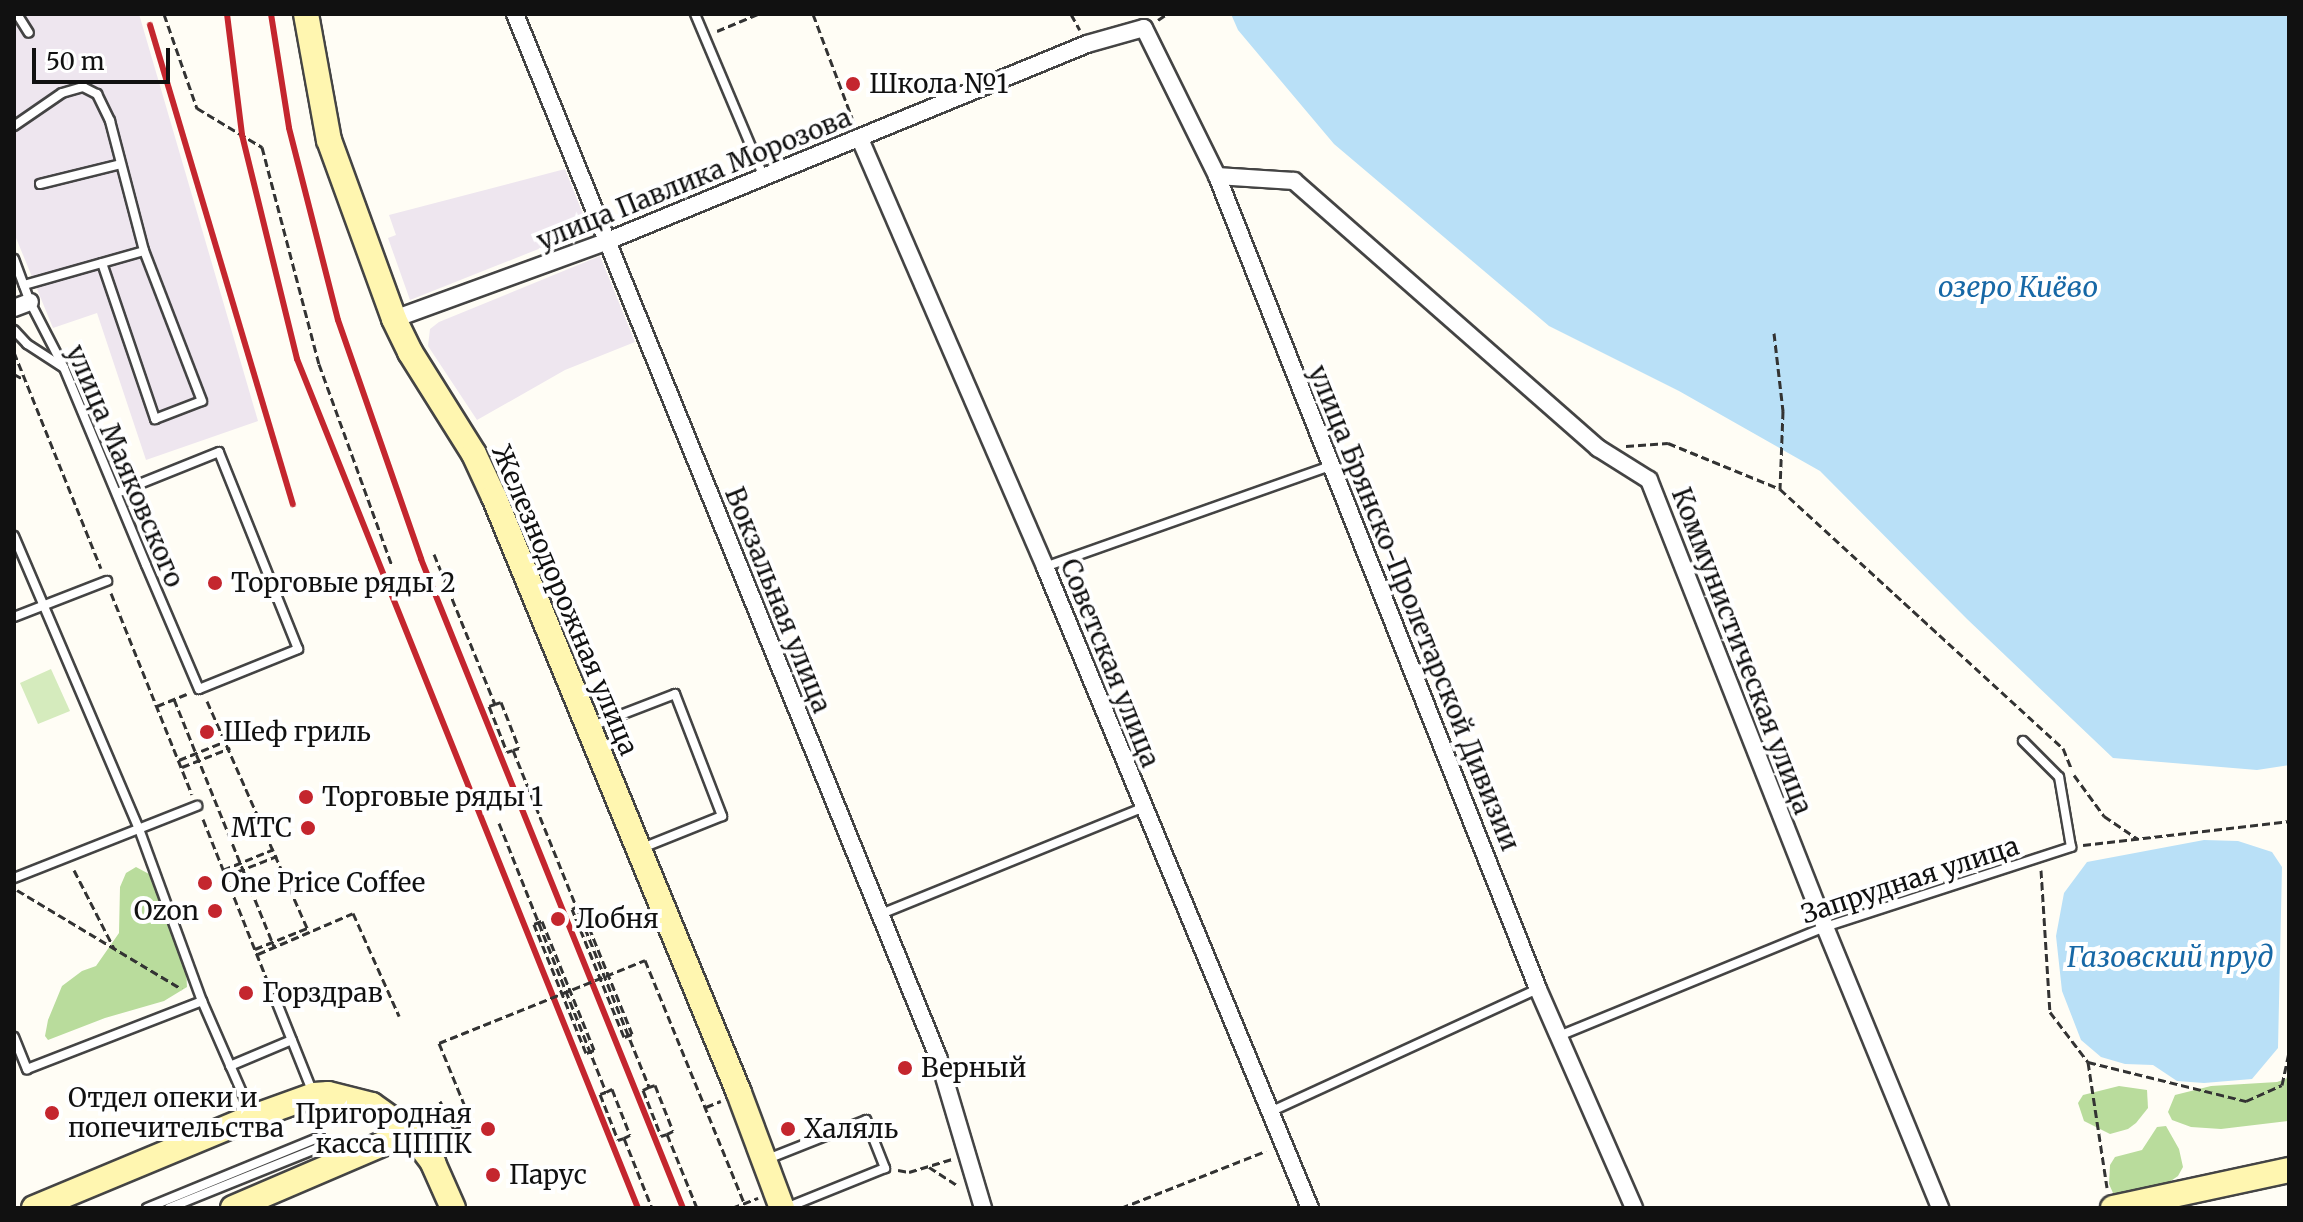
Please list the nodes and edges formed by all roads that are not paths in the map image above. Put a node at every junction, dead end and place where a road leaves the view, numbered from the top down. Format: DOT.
graph roads {
  1 [pos="17,14"];
  2 [pos="306,14"];
  3 [pos="515,14"];
  4 [pos="695,14"];
  5 [pos="1144,28"];
  6 [pos="29,33"];
  7 [pos="14,126"];
  8 [pos="858,134"];
  9 [pos="121,164"];
  10 [pos="1217,176"];
  11 [pos="764,177"];
  12 [pos="40,184"];
  13 [pos="605,242"];
  14 [pos="144,251"];
  15 [pos="14,259"];
  16 [pos="102,263"];
  17 [pos="24,285"];
  18 [pos="22,305"];
  19 [pos="394,319"];
  20 [pos="14,330"];
  21 [pos="64,368"];
  22 [pos="1332,466"];
  23 [pos="117,493"];
  24 [pos="14,536"];
  25 [pos="1045,567"];
  26 [pos="107,581"];
  27 [pos="43,605"];
  28 [pos="14,617"];
  29 [pos="589,727"];
  30 [pos="2023,741"];
  31 [pos="197,806"];
  32 [pos="1144,807"];
  33 [pos="139,829"];
  34 [pos="637,849"];
  35 [pos="14,878"];
  36 [pos="881,914"];
  37 [pos="1825,927"];
  38 [pos="1538,989"];
  39 [pos="275,998"];
  40 [pos="202,1001"];
  41 [pos="1559,1036"];
  42 [pos="14,1037"];
  43 [pos="292,1040"];
  44 [pos="230,1066"];
  45 [pos="314,1095"];
  46 [pos="1269,1112"];
  47 [pos="253,1117"];
  48 [pos="410,1132"];
  49 [pos="765,1161"];
  50 [pos="2289,1170"];
  51 [pos="2110,1201"];
  52 [pos="982,1205"];
  53 [pos="34,1208"];
  54 [pos="147,1208"];
  55 [pos="169,1208"];
  56 [pos="233,1208"];
  57 [pos="453,1208"];
  58 [pos="784,1208"];
  59 [pos="1310,1208"];
  60 [pos="1634,1208"];
  61 [pos="1940,1208"];
  1 -- 6 [label="lane"];
  2 -- 19 [label="street, Железнодорожная улица"];
  3 -- 13 [label="street, Вокзальная улица"];
  4 -- 11 [label="lane"];
  5 -- 8 [label="street, улица Павлика Морозова"];
  5 -- 10 [label="street, улица Брянско-Пролетарской Дивизии"];
  7 -- 9 [label="lane"];
  8 -- 11 [label="street, улица Павлика Морозова"];
  8 -- 25 [label="street, Советская улица"];
  9 -- 12 [label="lane"];
  9 -- 14 [label="lane"];
  10 -- 22 [label="street, улица Брянско-Пролетарской Дивизии"];
  10 -- 37 [label="street, Коммунистическая улица"];
  11 -- 13 [label="street, улица Павлика Морозова"];
  13 -- 19 [label="street, улица Павлика Морозова"];
  13 -- 36 [label="street, Вокзальная улица"];
  14 -- 16 [label="lane"];
  14 -- 16 [label="lane"];
  15 -- 17 [label="lane, улица Маяковского"];
  16 -- 17 [label="lane"];
  17 -- 18 [label="lane, улица Маяковского"];
  18 -- 21 [label="lane, улица Маяковского"];
  19 -- 29 [label="street, Железнодорожная улица"];
  20 -- 21 [label="lane"];
  21 -- 23 [label="lane, улица Маяковского"];
  22 -- 25 [label="lane"];
  22 -- 38 [label="street, улица Брянско-Пролетарской Дивизии"];
  23 -- 23 [label="lane, улица Маяковского"];
  24 -- 27 [label="lane"];
  25 -- 32 [label="street, Советская улица"];
  26 -- 27 [label="lane"];
  27 -- 28 [label="lane"];
  27 -- 33 [label="lane"];
  29 -- 34 [label="street, Железнодорожная улица"];
  29 -- 34 [label="lane"];
  30 -- 37 [label="lane, Запрудная улица"];
  31 -- 33 [label="lane"];
  32 -- 36 [label="lane"];
  32 -- 46 [label="street, Советская улица"];
  33 -- 35 [label="lane"];
  33 -- 40 [label="lane"];
  34 -- 49 [label="street, Железнодорожная улица"];
  36 -- 52 [label="street, Вокзальная улица"];
  37 -- 41 [label="lane, Запрудная улица"];
  37 -- 61 [label="street, Коммунистическая улица"];
  38 -- 41 [label="street, улица Брянско-Пролетарской Дивизии"];
  38 -- 46 [label="lane"];
  39 -- 43 [label="lane"];
  40 -- 42 [label="lane"];
  40 -- 44 [label="lane"];
  41 -- 60 [label="street, улица Брянско-Пролетарской Дивизии"];
  43 -- 44 [label="lane"];
  43 -- 45 [label="lane"];
  44 -- 47 [label="lane"];
  45 -- 47 [label="street"];
  45 -- 48 [label="street"];
  46 -- 59 [label="street, Советская улица"];
  47 -- 53 [label="street"];
  48 -- 56 [label="street"];
  48 -- 57 [label="street"];
  49 -- 58 [label="street, Железнодорожная улица"];
  49 -- 58 [label="lane"];
  50 -- 51 [label="street"];
  54 -- 55 [label="lane"];
}
